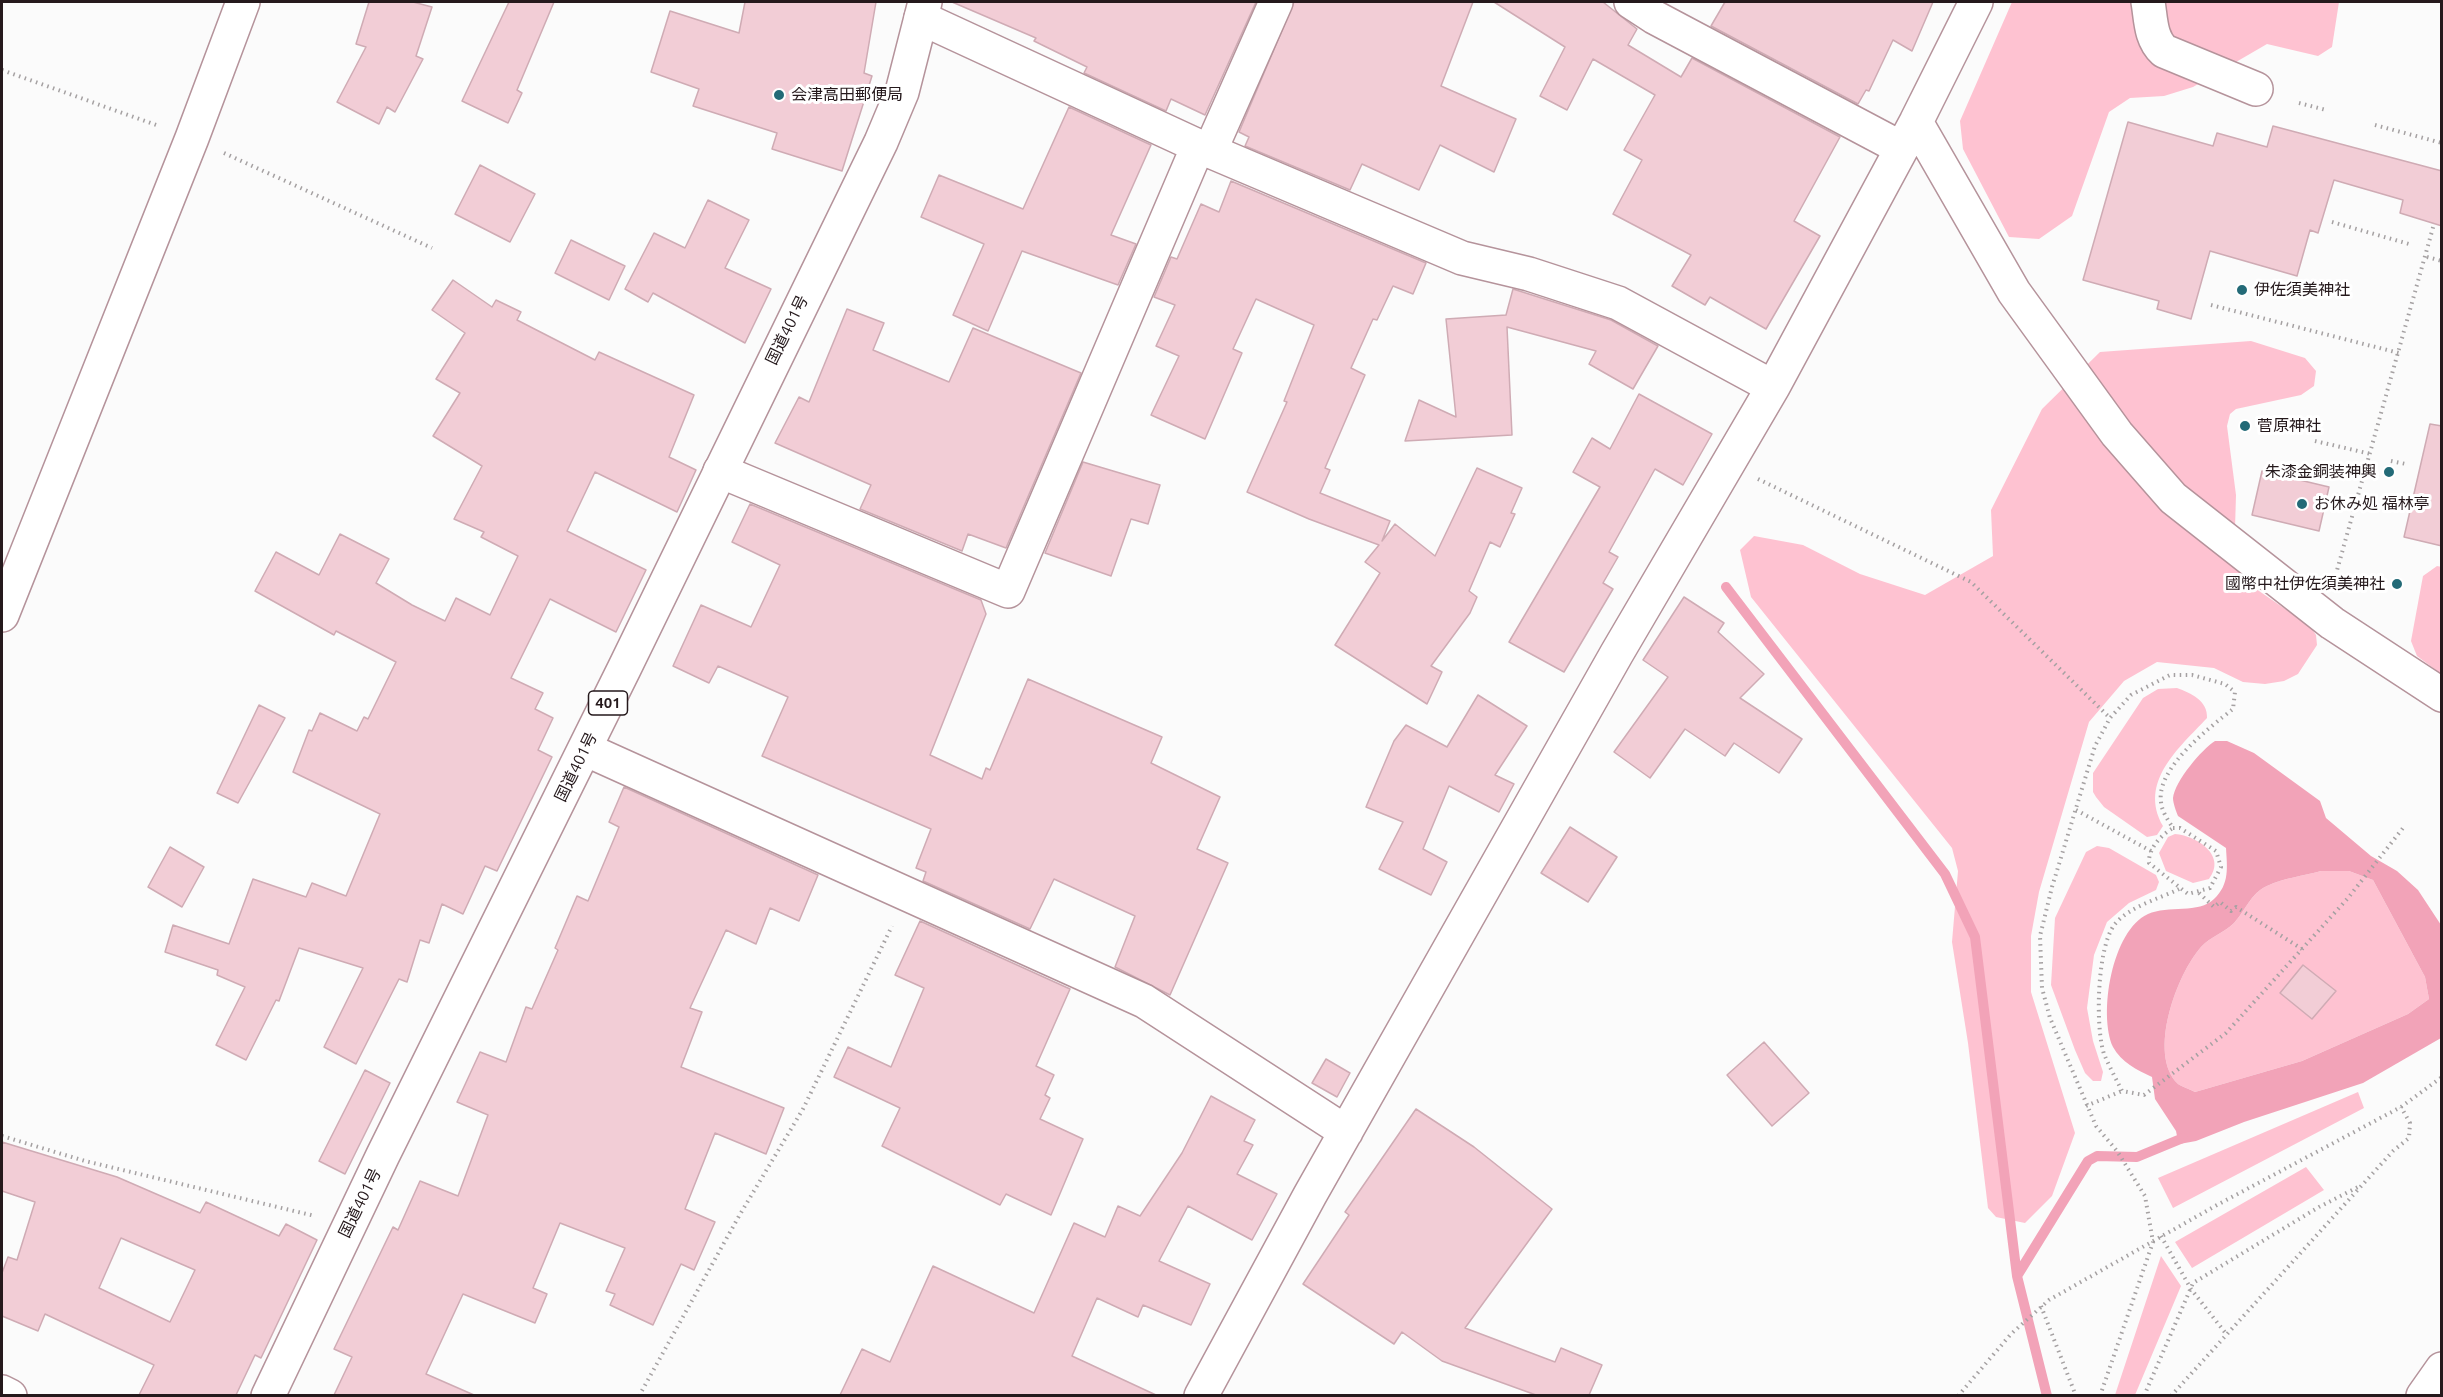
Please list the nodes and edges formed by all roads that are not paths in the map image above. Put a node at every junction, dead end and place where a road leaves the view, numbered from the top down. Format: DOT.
graph roads {
  1 [pos="243,2"];
  2 [pos="1276,2"];
  3 [pos="1631,2"];
  4 [pos="1976,2"];
  5 [pos="2148,2"];
  6 [pos="923,10"];
  7 [pos="2256,89"];
  8 [pos="1908,135"];
  9 [pos="1204,148"];
  10 [pos="1773,387"];
  11 [pos="720,471"];
  12 [pos="2,615"];
  13 [pos="2442,695"];
  14 [pos="585,749"];
  15 [pos="1346,1132"];
  16 [pos="2442,1369"];
  17 [pos="2,1392"];
  18 [pos="10,1395"];
  19 [pos="268,1395"];
  20 [pos="1201,1395"];
  21 [pos="2423,1395"];
  1 -- 12 [label="main road"];
  2 -- 9 [label="main road"];
  3 -- 8 [label="main road"];
  4 -- 8 [label="main road"];
  5 -- 7 [label="main road"];
  6 -- 9 [label="main road"];
  6 -- 11 [label="main road, 国道401号 / 401"];
  8 -- 10 [label="main road"];
  8 -- 13 [label="main road"];
  9 -- 10 [label="main road"];
  9 -- 11 [label="main road"];
  10 -- 15 [label="main road"];
  11 -- 14 [label="main road, 国道401号 / 401"];
  14 -- 15 [label="main road"];
  14 -- 19 [label="main road, 国道401号 / 401"];
  15 -- 20 [label="main road"];
  16 -- 21 [label="main road"];
  17 -- 18 [label="main road"];
}
